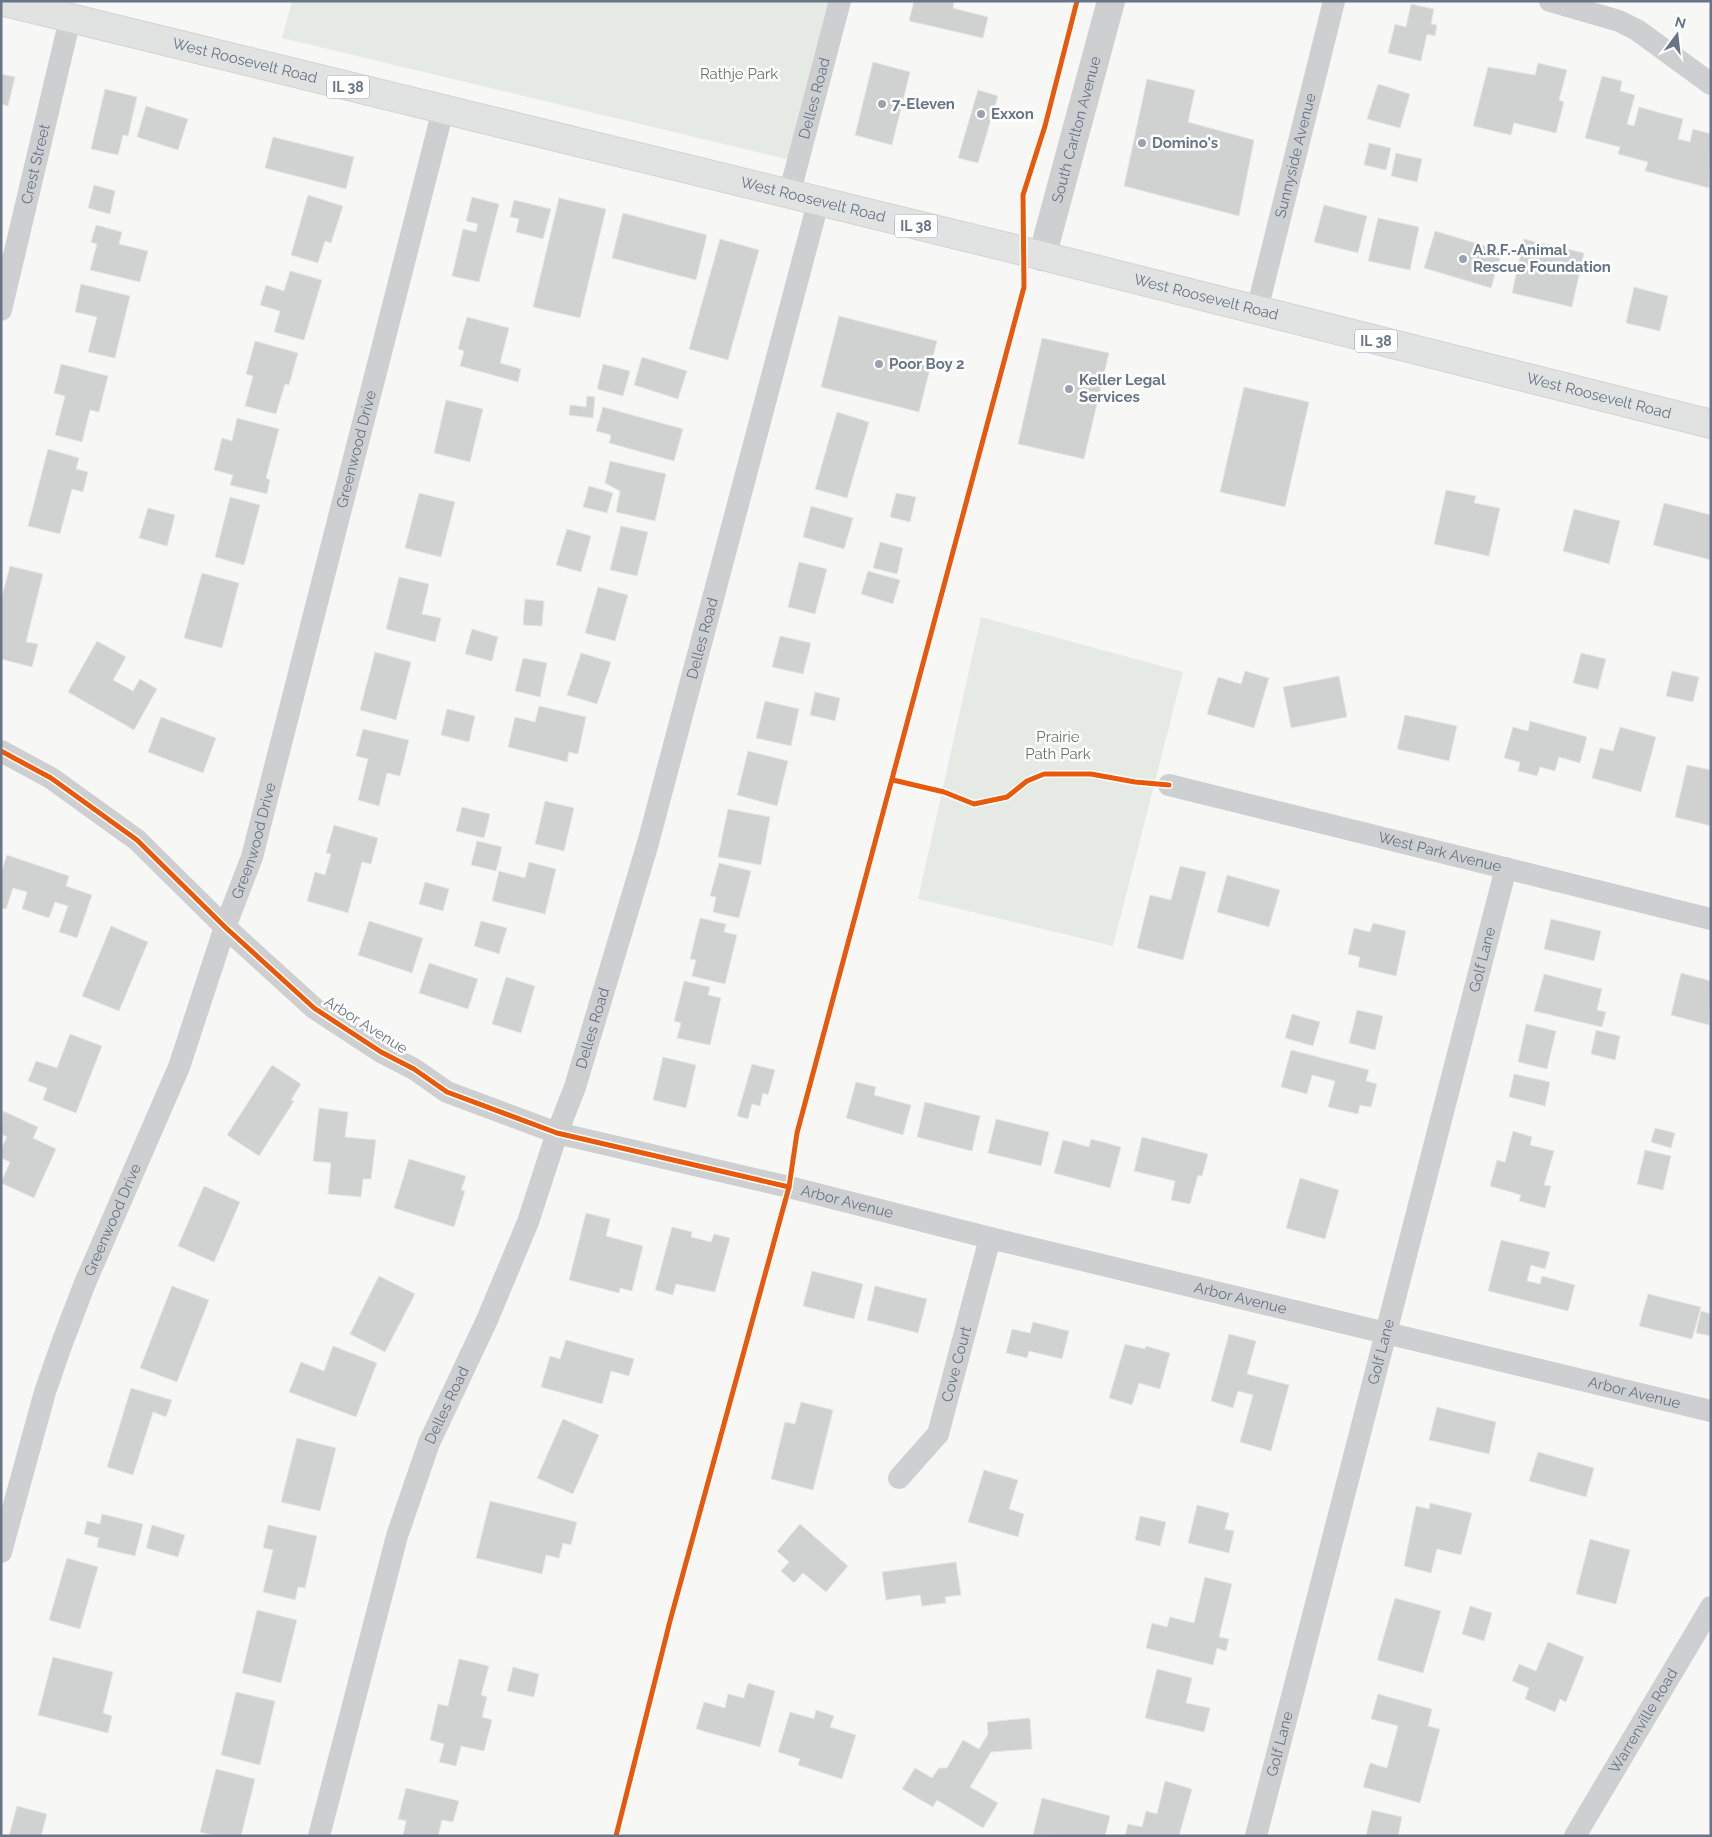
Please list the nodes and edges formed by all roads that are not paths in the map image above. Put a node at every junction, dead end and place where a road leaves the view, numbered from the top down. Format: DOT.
graph roads {
  1 [pos="1,1"];
  2 [pos="1110,1"];
  3 [pos="1334,1"];
  4 [pos="1550,1"];
  5 [pos="832,3"];
  6 [pos="70,19"];
  7 [pos="1711,84"];
  8 [pos="443,110"];
  9 [pos="789,195"];
  10 [pos="818,203"];
  11 [pos="1042,256"];
  12 [pos="1,310"];
  13 [pos="1257,310"];
  14 [pos="1711,424"];
  15 [pos="1,751"];
  16 [pos="1169,785"];
  17 [pos="1506,868"];
  18 [pos="1711,919"];
  19 [pos="225,927"];
  20 [pos="557,1133"];
  21 [pos="990,1238"];
  22 [pos="1387,1334"];
  23 [pos="1711,1412"];
  24 [pos="899,1478"];
  25 [pos="1,1552"];
  26 [pos="1711,1607"];
  27 [pos="319,1836"];
  28 [pos="1256,1836"];
  29 [pos="1576,1836"];
  1 -- 6 [label="main road, West Roosevelt Road / IL 38"];
  2 -- 11 [label="street, South Carlton Avenue"];
  3 -- 13 [label="street, Sunnyside Avenue"];
  4 -- 7 [label="street"];
  5 -- 9 [label="street, Delles Road"];
  6 -- 8 [label="main road, West Roosevelt Road / IL 38"];
  6 -- 12 [label="street, Crest Street"];
  8 -- 9 [label="main road, West Roosevelt Road / IL 38"];
  8 -- 19 [label="street, Greenwood Drive"];
  9 -- 10 [label="main road, West Roosevelt Road / IL 38"];
  10 -- 11 [label="main road, West Roosevelt Road / IL 38"];
  10 -- 20 [label="street, Delles Road"];
  11 -- 13 [label="main road, West Roosevelt Road / IL 38"];
  13 -- 14 [label="main road, West Roosevelt Road / IL 38"];
  15 -- 19 [label="street, Arbor Avenue"];
  16 -- 17 [label="street, West Park Avenue"];
  17 -- 18 [label="street, West Park Avenue"];
  17 -- 22 [label="street, Golf Lane"];
  19 -- 20 [label="street, Arbor Avenue"];
  19 -- 25 [label="street, Greenwood Drive"];
  20 -- 21 [label="street, Arbor Avenue"];
  20 -- 27 [label="street, Delles Road"];
  21 -- 22 [label="street, Arbor Avenue"];
  21 -- 24 [label="street, Cove Court"];
  22 -- 23 [label="street, Arbor Avenue"];
  22 -- 28 [label="street, Golf Lane"];
  26 -- 29 [label="street, Warrenville Road"];
}
